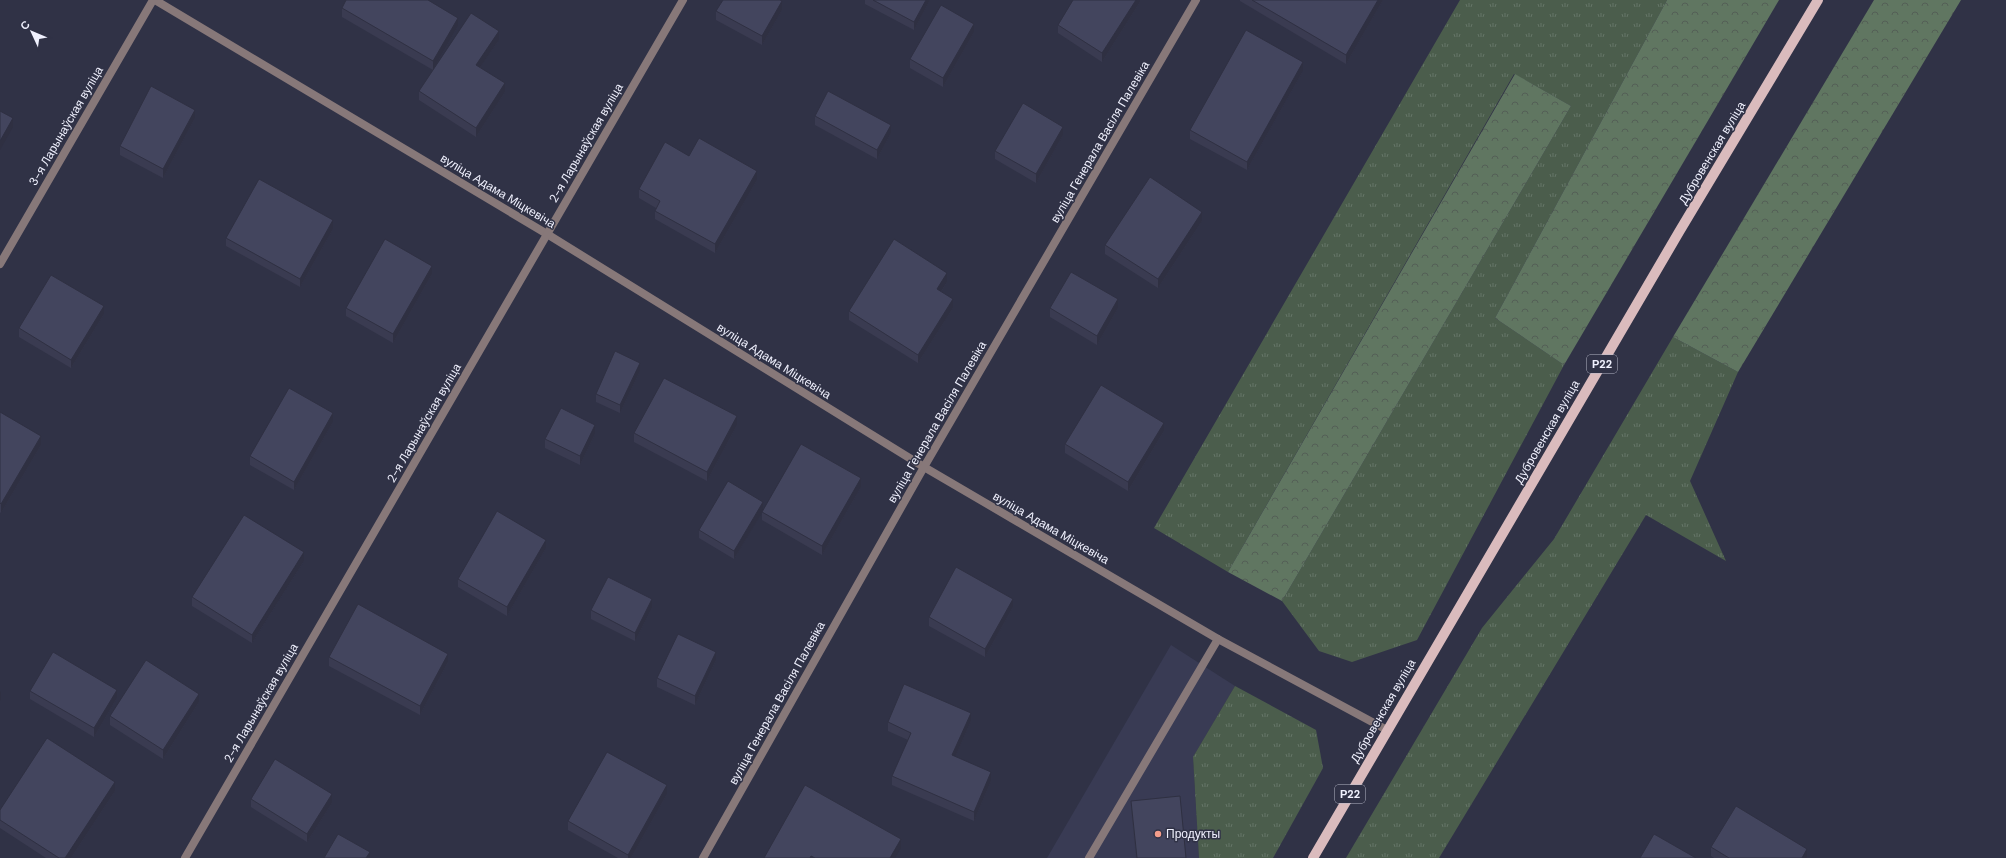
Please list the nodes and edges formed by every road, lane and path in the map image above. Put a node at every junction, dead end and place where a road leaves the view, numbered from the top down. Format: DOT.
graph roads {
  1 [pos="154,0"];
  2 [pos="684,0"];
  3 [pos="1196,0"];
  4 [pos="1818,0"];
  5 [pos="547,234"];
  6 [pos="0,264"];
  7 [pos="924,467"];
  8 [pos="1218,639"];
  9 [pos="1387,730"];
  10 [pos="185,858"];
  11 [pos="703,858"];
  12 [pos="1089,858"];
  13 [pos="1313,858"];
  1 -- 5 [label="street, вуліца Адама Міцкевіча"];
  1 -- 6 [label="street, 3-я Ларынаўская вуліца"];
  2 -- 5 [label="street, 2-я Ларынаўская вуліца"];
  3 -- 7 [label="street, вуліца Генерала Васіля Палевіка"];
  4 -- 9 [label="main road, Дубровенская вуліца / Р22"];
  5 -- 7 [label="street, вуліца Адама Міцкевіча"];
  5 -- 10 [label="street, 2-я Ларынаўская вуліца"];
  7 -- 8 [label="street, вуліца Адама Міцкевіча"];
  7 -- 11 [label="street, вуліца Генерала Васіля Палевіка"];
  8 -- 9 [label="street, вуліца Адама Міцкевіча"];
  8 -- 12 [label="street"];
  9 -- 13 [label="main road, Дубровенская вуліца / Р22"];
}
